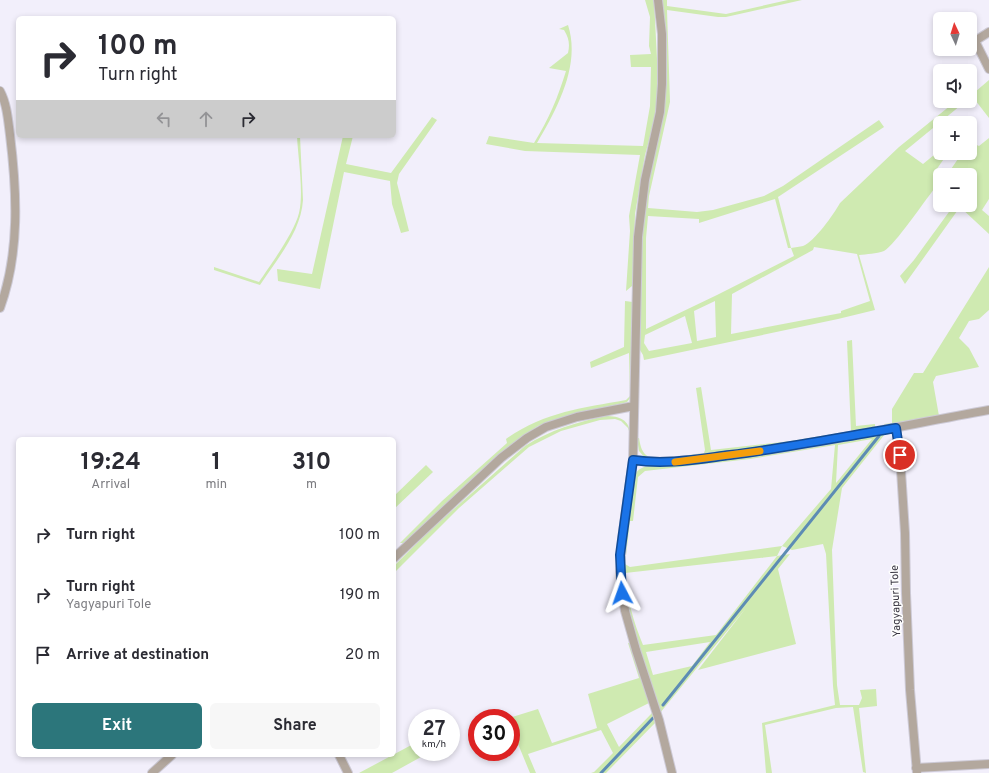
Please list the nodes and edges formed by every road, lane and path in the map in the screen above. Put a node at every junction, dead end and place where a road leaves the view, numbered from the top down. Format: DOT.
graph roads {
  1 [pos="658,0"];
  2 [pos="989,32"];
  3 [pos="989,69"];
  4 [pos="0,91"];
  5 [pos="0,308"];
  6 [pos="634,406"];
  7 [pos="989,410"];
  8 [pos="896,428"];
  9 [pos="633,460"];
  10 [pos="396,556"];
  11 [pos="170,757"];
  12 [pos="340,757"];
  13 [pos="989,764"];
  14 [pos="916,771"];
  15 [pos="152,773"];
  16 [pos="348,773"];
  17 [pos="672,773"];
  1 -- 6 [label="street"];
  2 -- 3 [label="street"];
  4 -- 5 [label="street"];
  6 -- 9 [label="street"];
  6 -- 10 [label="street"];
  7 -- 8 [label="street"];
  8 -- 9 [label="street"];
  8 -- 14 [label="street, Yagyapuri Tole"];
  9 -- 17 [label="street"];
  11 -- 15 [label="street"];
  12 -- 16 [label="street"];
  13 -- 14 [label="street"];
}
